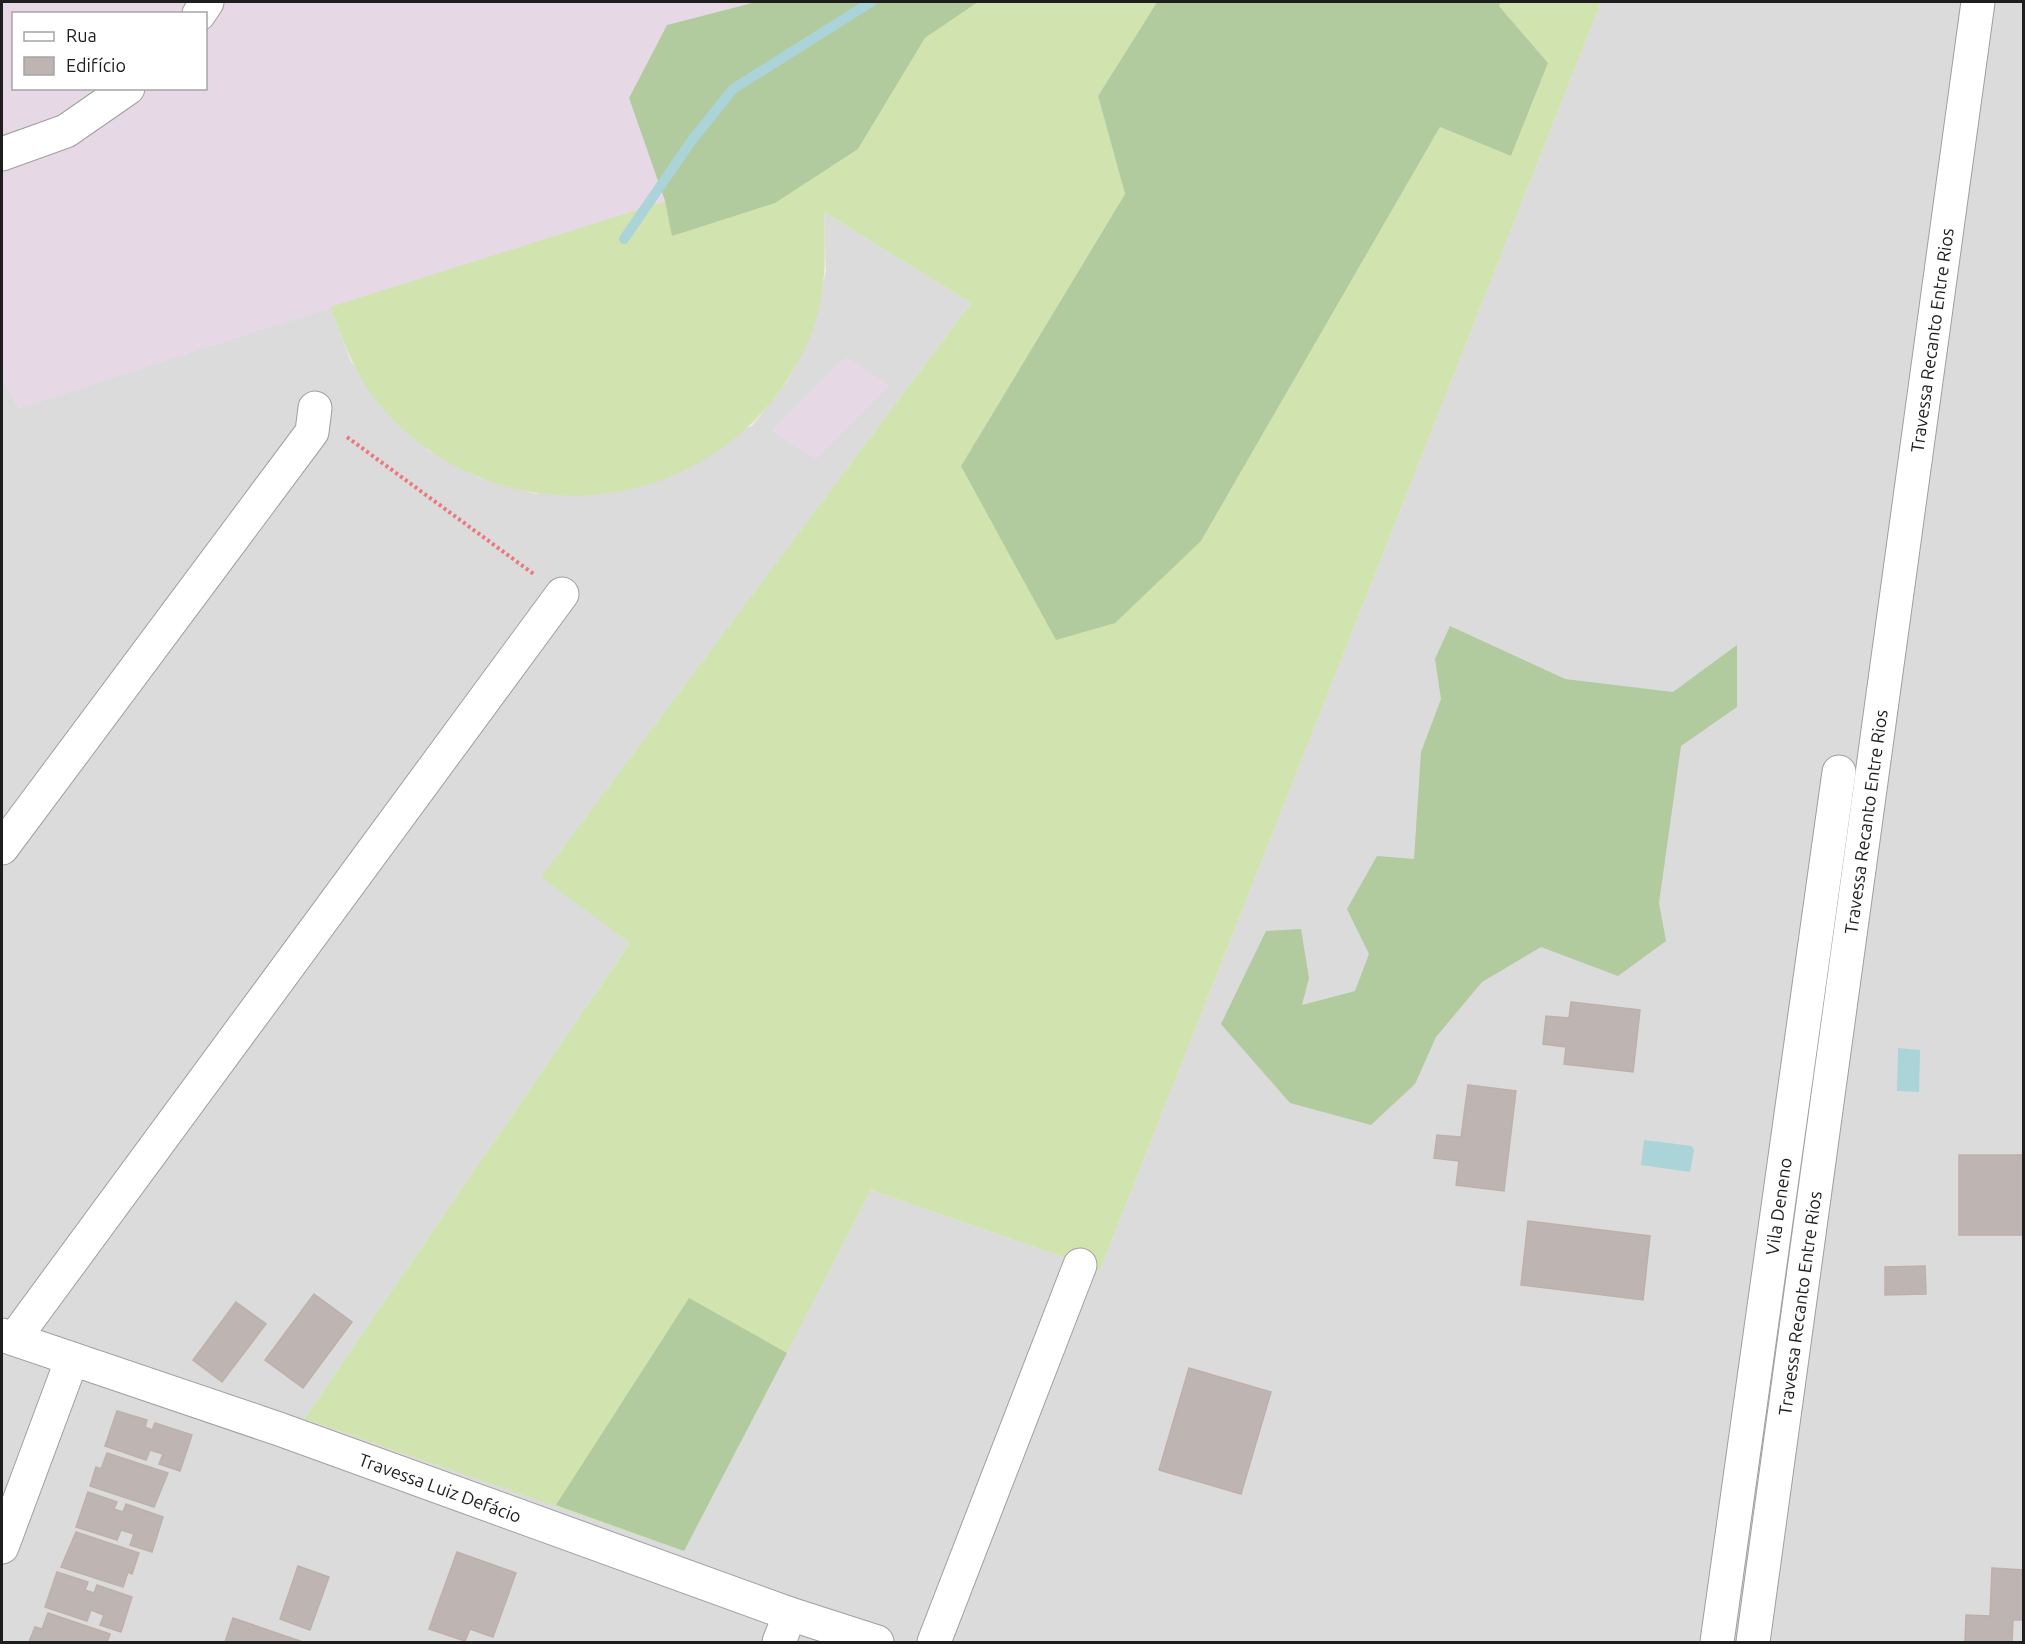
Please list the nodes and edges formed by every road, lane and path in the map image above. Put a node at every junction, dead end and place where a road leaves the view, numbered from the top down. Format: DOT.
graph roads {
  1 [pos="1978,2"];
  2 [pos="125,90"];
  3 [pos="2,154"];
  4 [pos="313,420"];
  5 [pos="562,594"];
  6 [pos="1839,772"];
  7 [pos="2,848"];
  8 [pos="1080,1265"];
  9 [pos="8,1337"];
  10 [pos="72,1359"];
  11 [pos="2,1547"];
  12 [pos="784,1628"];
  13 [pos="877,1642"];
  14 [pos="934,1642"];
  15 [pos="1717,1642"];
  16 [pos="1753,1642"];
  1 -- 16 [label="street, Travessa Recanto Entre Rios"];
  2 -- 3 [label="street"];
  4 -- 5 [label="path"];
  4 -- 7 [label="street"];
  5 -- 9 [label="street"];
  6 -- 15 [label="street, Vila Deneno"];
  8 -- 14 [label="street"];
  9 -- 10 [label="street, Travessa Luiz Defácio"];
  10 -- 11 [label="street"];
  10 -- 12 [label="street, Travessa Luiz Defácio"];
  12 -- 13 [label="street, Travessa Luiz Defácio"];
}
